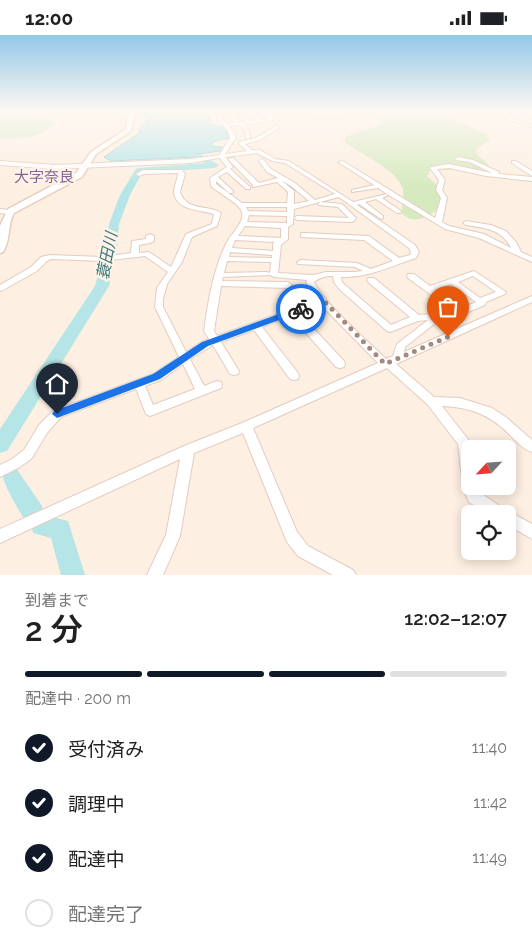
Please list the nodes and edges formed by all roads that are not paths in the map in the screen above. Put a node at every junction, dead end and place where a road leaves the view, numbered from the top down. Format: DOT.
graph roads {
  1 [pos="120,136"];
  2 [pos="231,136"];
  3 [pos="253,136"];
  4 [pos="263,136"];
  5 [pos="248,138"];
  6 [pos="231,140"];
  7 [pos="250,151"];
  8 [pos="226,159"];
  9 [pos="458,159"];
  10 [pos="274,160"];
  11 [pos="262,161"];
  12 [pos="514,161"];
  13 [pos="341,162"];
  14 [pos="0,163"];
  15 [pos="87,165"];
  16 [pos="227,169"];
  17 [pos="139,174"];
  18 [pos="486,174"];
  19 [pos="532,174"];
  20 [pos="308,175"];
  21 [pos="502,175"];
  22 [pos="215,177"];
  23 [pos="301,177"];
  24 [pos="294,179"];
  25 [pos="475,179"];
  26 [pos="532,179"];
  27 [pos="286,180"];
  28 [pos="492,182"];
  29 [pos="379,186"];
  30 [pos="253,187"];
  31 [pos="354,191"];
  32 [pos="230,192"];
  33 [pos="340,195"];
  34 [pos="385,195"];
  35 [pos="378,197"];
  36 [pos="318,203"];
  37 [pos="356,203"];
  38 [pos="290,205"];
  39 [pos="243,209"];
  40 [pos="0,211"];
  41 [pos="10,212"];
  42 [pos="400,212"];
  43 [pos="367,215"];
  44 [pos="294,216"];
  45 [pos="381,217"];
  46 [pos="353,219"];
  47 [pos="438,223"];
  48 [pos="466,223"];
  49 [pos="243,224"];
  50 [pos="358,225"];
  51 [pos="285,226"];
  52 [pos="1,232"];
  53 [pos="150,235"];
  54 [pos="304,235"];
  55 [pos="233,238"];
  56 [pos="282,240"];
  57 [pos="0,249"];
  58 [pos="276,253"];
  59 [pos="518,253"];
  60 [pos="135,255"];
  61 [pos="226,255"];
  62 [pos="269,260"];
  63 [pos="532,260"];
  64 [pos="398,261"];
  65 [pos="301,262"];
  66 [pos="172,271"];
  67 [pos="267,274"];
  68 [pos="337,275"];
  69 [pos="370,275"];
  70 [pos="411,276"];
  71 [pos="314,278"];
  72 [pos="220,279"];
  73 [pos="452,281"];
  74 [pos="288,285"];
  75 [pos="0,289"];
  76 [pos="428,289"];
  77 [pos="532,299"];
  78 [pos="324,301"];
  79 [pos="480,301"];
  80 [pos="293,312"];
  81 [pos="456,314"];
  82 [pos="444,315"];
  83 [pos="417,318"];
  84 [pos="256,326"];
  85 [pos="215,341"];
  86 [pos="184,359"];
  87 [pos="390,362"];
  88 [pos="340,364"];
  89 [pos="234,371"];
  90 [pos="294,376"];
  91 [pos="139,383"];
  92 [pos="217,385"];
  93 [pos="201,391"];
  94 [pos="432,402"];
  95 [pos="246,427"];
  96 [pos="532,447"];
  97 [pos="188,450"];
  98 [pos="0,471"];
  99 [pos="486,505"];
  100 [pos="516,523"];
  101 [pos="532,532"];
  102 [pos="0,536"];
  103 [pos="155,575"];
  104 [pos="348,575"];
  1 -- 15 [label="main road"];
  2 -- 6 [label="street"];
  3 -- 5 [label="street"];
  4 -- 7 [label="street"];
  5 -- 6 [label="street"];
  6 -- 8 [label="street"];
  7 -- 8 [label="street"];
  7 -- 10 [label="street"];
  8 -- 11 [label="street"];
  8 -- 15 [label="street"];
  8 -- 16 [label="street"];
  8 -- 30 [label="street"];
  9 -- 21 [label="street"];
  10 -- 11 [label="street"];
  10 -- 20 [label="street"];
  11 -- 27 [label="street"];
  12 -- 19 [label="street"];
  13 -- 29 [label="street"];
  14 -- 15 [label="street"];
  15 -- 41 [label="main road"];
  16 -- 22 [label="street"];
  16 -- 30 [label="street"];
  17 -- 66 [label="street"];
  18 -- 21 [label="street"];
  18 -- 25 [label="street"];
  18 -- 28 [label="street"];
  18 -- 47 [label="street"];
  20 -- 23 [label="street"];
  20 -- 33 [label="street"];
  21 -- 26 [label="street"];
  22 -- 32 [label="street"];
  22 -- 39 [label="street"];
  24 -- 27 [label="street"];
  27 -- 36 [label="street"];
  29 -- 31 [label="street"];
  29 -- 47 [label="street"];
  30 -- 38 [label="street"];
  33 -- 36 [label="street"];
  33 -- 37 [label="street"];
  34 -- 35 [label="street"];
  35 -- 37 [label="street"];
  35 -- 42 [label="street"];
  36 -- 38 [label="street"];
  36 -- 46 [label="street"];
  37 -- 43 [label="street"];
  37 -- 45 [label="street"];
  38 -- 39 [label="street"];
  38 -- 44 [label="street"];
  39 -- 44 [label="street"];
  39 -- 49 [label="street"];
  40 -- 41 [label="street"];
  41 -- 52 [label="main road"];
  43 -- 46 [label="street"];
  43 -- 64 [label="street"];
  44 -- 46 [label="street"];
  44 -- 51 [label="street"];
  46 -- 50 [label="street"];
  47 -- 59 [label="street"];
  48 -- 59 [label="street"];
  49 -- 51 [label="street"];
  49 -- 55 [label="street"];
  51 -- 56 [label="street"];
  52 -- 57 [label="main road"];
  53 -- 60 [label="street"];
  54 -- 64 [label="street"];
  55 -- 56 [label="street"];
  55 -- 61 [label="street"];
  56 -- 58 [label="street"];
  58 -- 61 [label="street"];
  58 -- 71 [label="street"];
  59 -- 63 [label="street"];
  60 -- 66 [label="street"];
  60 -- 75 [label="street"];
  61 -- 62 [label="street"];
  61 -- 72 [label="street"];
  64 -- 69 [label="street"];
  65 -- 69 [label="street"];
  66 -- 86 [label="street"];
  67 -- 72 [label="street"];
  68 -- 69 [label="street"];
  68 -- 71 [label="street"];
  68 -- 83 [label="street"];
  69 -- 83 [label="street"];
  70 -- 76 [label="street"];
  71 -- 78 [label="street"];
  72 -- 74 [label="street"];
  72 -- 85 [label="street"];
  73 -- 76 [label="street"];
  73 -- 79 [label="street"];
  73 -- 79 [label="street"];
  76 -- 81 [label="street"];
  77 -- 87 [label="street"];
  78 -- 80 [label="street"];
  78 -- 87 [label="street"];
  79 -- 81 [label="street"];
  80 -- 84 [label="street"];
  80 -- 88 [label="street"];
  81 -- 82 [label="street"];
  82 -- 83 [label="street"];
  82 -- 87 [label="street"];
  84 -- 85 [label="street"];
  84 -- 90 [label="street"];
  85 -- 86 [label="street"];
  85 -- 89 [label="street"];
  86 -- 91 [label="street"];
  86 -- 93 [label="street"];
  87 -- 94 [label="street"];
  87 -- 95 [label="street"];
  91 -- 93 [label="street"];
  91 -- 98 [label="street"];
  92 -- 93 [label="street"];
  94 -- 96 [label="street"];
  94 -- 99 [label="street"];
  95 -- 97 [label="street"];
  95 -- 104 [label="street"];
  97 -- 102 [label="street"];
  97 -- 103 [label="street"];
  100 -- 101 [label="street"];
}
